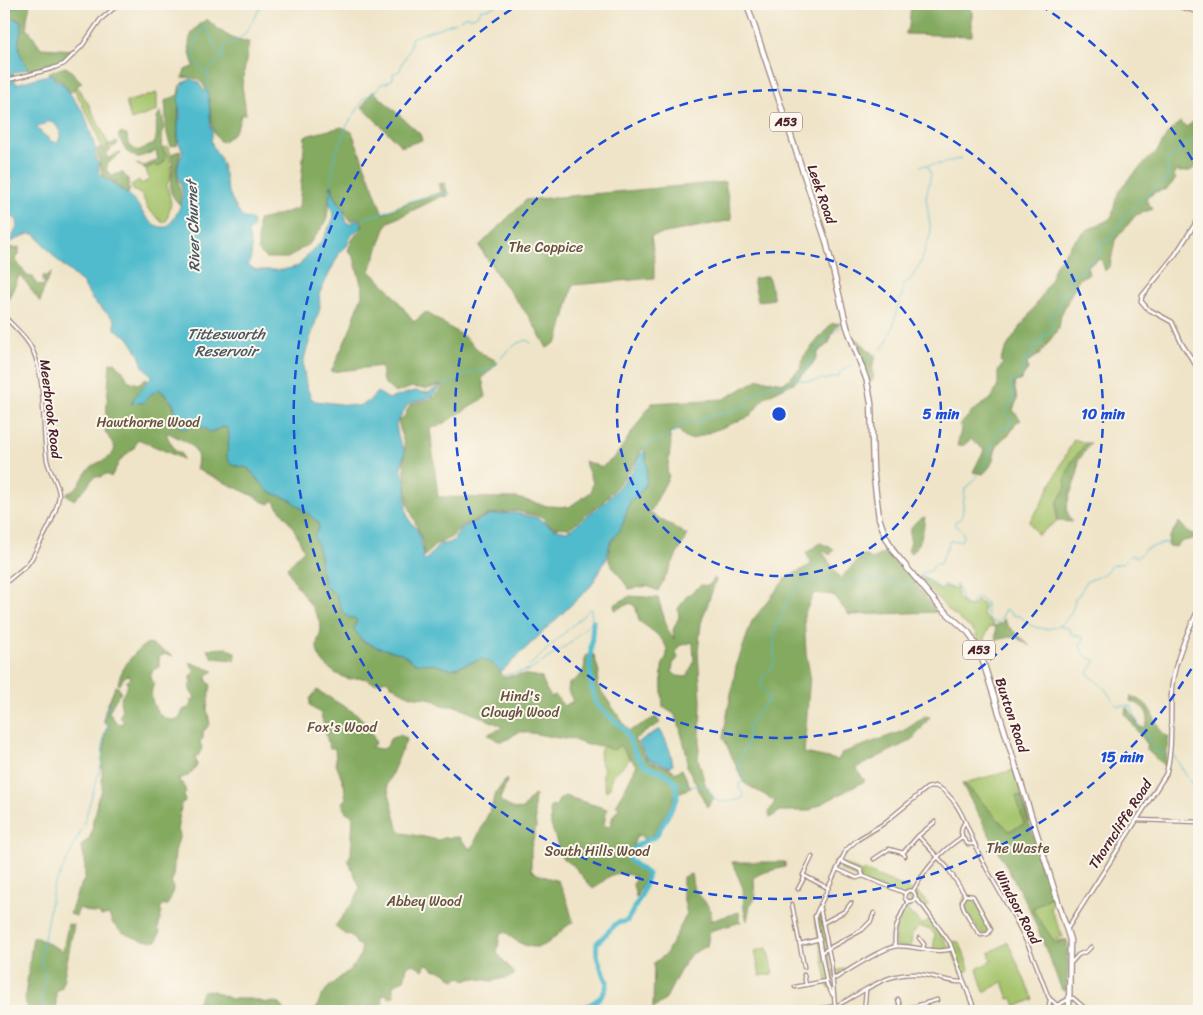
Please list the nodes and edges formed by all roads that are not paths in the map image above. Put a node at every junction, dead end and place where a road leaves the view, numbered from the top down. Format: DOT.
graph roads {
  1 [pos="119,4"];
  2 [pos="747,4"];
  3 [pos="1170,4"];
  4 [pos="1199,12"];
  5 [pos="4,81"];
  6 [pos="1199,218"];
  7 [pos="4,316"];
  8 [pos="1199,370"];
  9 [pos="869,394"];
  10 [pos="4,584"];
  11 [pos="1199,608"];
  12 [pos="1137,820"];
  13 [pos="936,822"];
  14 [pos="965,822"];
  15 [pos="1199,822"];
  16 [pos="918,836"];
  17 [pos="962,837"];
  18 [pos="974,844"];
  19 [pos="903,852"];
  20 [pos="905,856"];
  21 [pos="812,857"];
  22 [pos="937,857"];
  23 [pos="874,859"];
  24 [pos="840,861"];
  25 [pos="836,869"];
  26 [pos="805,876"];
  27 [pos="863,876"];
  28 [pos="828,888"];
  29 [pos="798,889"];
  30 [pos="912,891"];
  31 [pos="905,894"];
  32 [pos="965,895"];
  33 [pos="915,898"];
  34 [pos="908,901"];
  35 [pos="851,903"];
  36 [pos="792,904"];
  37 [pos="820,907"];
  38 [pos="874,913"];
  39 [pos="821,916"];
  40 [pos="815,918"];
  41 [pos="1072,921"];
  42 [pos="1065,922"];
  43 [pos="823,923"];
  44 [pos="1067,929"];
  45 [pos="820,939"];
  46 [pos="921,939"];
  47 [pos="799,944"];
  48 [pos="895,946"];
  49 [pos="1091,947"];
  50 [pos="923,949"];
  51 [pos="952,949"];
  52 [pos="828,950"];
  53 [pos="822,952"];
  54 [pos="1070,964"];
  55 [pos="804,967"];
  56 [pos="804,975"];
  57 [pos="833,978"];
  58 [pos="826,981"];
  59 [pos="964,982"];
  60 [pos="806,985"];
  61 [pos="833,986"];
  62 [pos="795,987"];
  63 [pos="828,987"];
  64 [pos="865,990"];
  65 [pos="833,995"];
  66 [pos="1069,998"];
  67 [pos="898,1000"];
  68 [pos="937,1000"];
  69 [pos="1050,1000"];
  70 [pos="4,1004"];
  71 [pos="1058,1005"];
  72 [pos="835,1006"];
  73 [pos="6,1011"];
  74 [pos="813,1011"];
  75 [pos="836,1011"];
  76 [pos="864,1011"];
  77 [pos="900,1011"];
  78 [pos="974,1011"];
  79 [pos="1047,1011"];
  80 [pos="1069,1011"];
  81 [pos="1088,1011"];
  1 -- 5 [label="street"];
  2 -- 9 [label="highway, Leek Road / A53"];
  3 -- 4 [label="street"];
  6 -- 8 [label="street"];
  7 -- 10 [label="street, Meerbrook Road"];
  9 -- 42 [label="highway, Buxton Road / A53"];
  11 -- 12 [label="street, Thorncliffe Road"];
  12 -- 15 [label="street"];
  12 -- 41 [label="street, Thorncliffe Road"];
  13 -- 16 [label="street"];
  14 -- 17 [label="street"];
  14 -- 18 [label="street, Windsor Road"];
  14 -- 24 [label="street, Windsor Road"];
  16 -- 19 [label="street"];
  16 -- 22 [label="street"];
  17 -- 18 [label="street"];
  17 -- 22 [label="street"];
  18 -- 69 [label="street, Windsor Road"];
  19 -- 20 [label="street"];
  19 -- 23 [label="street"];
  21 -- 26 [label="street"];
  22 -- 30 [label="street"];
  22 -- 32 [label="street"];
  24 -- 25 [label="street"];
  24 -- 27 [label="street"];
  25 -- 27 [label="street"];
  25 -- 28 [label="street"];
  26 -- 28 [label="street"];
  26 -- 29 [label="street"];
  27 -- 31 [label="street"];
  28 -- 37 [label="street"];
  30 -- 31 [label="street"];
  30 -- 33 [label="street"];
  31 -- 34 [label="street"];
  32 -- 32 [label="street"];
  33 -- 34 [label="street"];
  33 -- 51 [label="street"];
  34 -- 48 [label="street"];
  35 -- 43 [label="street"];
  36 -- 47 [label="street"];
  37 -- 39 [label="street"];
  37 -- 40 [label="street"];
  38 -- 52 [label="street"];
  39 -- 40 [label="street"];
  39 -- 43 [label="street"];
  40 -- 45 [label="street"];
  41 -- 42 [label="street"];
  41 -- 44 [label="street, Thorncliffe Road"];
  42 -- 44 [label="highway, Buxton Road / A53"];
  43 -- 52 [label="street"];
  44 -- 54 [label="highway, Buxton Road / A53"];
  45 -- 47 [label="street"];
  45 -- 53 [label="street"];
  46 -- 50 [label="street"];
  47 -- 55 [label="street"];
  48 -- 50 [label="street"];
  48 -- 57 [label="street"];
  49 -- 54 [label="street"];
  50 -- 51 [label="street"];
  51 -- 59 [label="street"];
  52 -- 53 [label="street"];
  52 -- 57 [label="street"];
  53 -- 58 [label="street"];
  54 -- 66 [label="highway, Buxton Road / A53"];
  56 -- 60 [label="street"];
  57 -- 61 [label="street"];
  58 -- 60 [label="street"];
  58 -- 63 [label="street"];
  59 -- 64 [label="street"];
  59 -- 78 [label="street"];
  60 -- 62 [label="street"];
  61 -- 63 [label="street"];
  61 -- 65 [label="street"];
  63 -- 65 [label="street"];
  64 -- 72 [label="street"];
  64 -- 76 [label="street"];
  65 -- 72 [label="street"];
  66 -- 71 [label="street"];
  66 -- 80 [label="highway, Buxton Road / A53"];
  66 -- 81 [label="street"];
  67 -- 77 [label="street"];
  68 -- 77 [label="street"];
  69 -- 71 [label="street"];
  69 -- 79 [label="street"];
  70 -- 73 [label="street"];
  71 -- 79 [label="street"];
  72 -- 74 [label="street"];
  72 -- 75 [label="street"];
}
